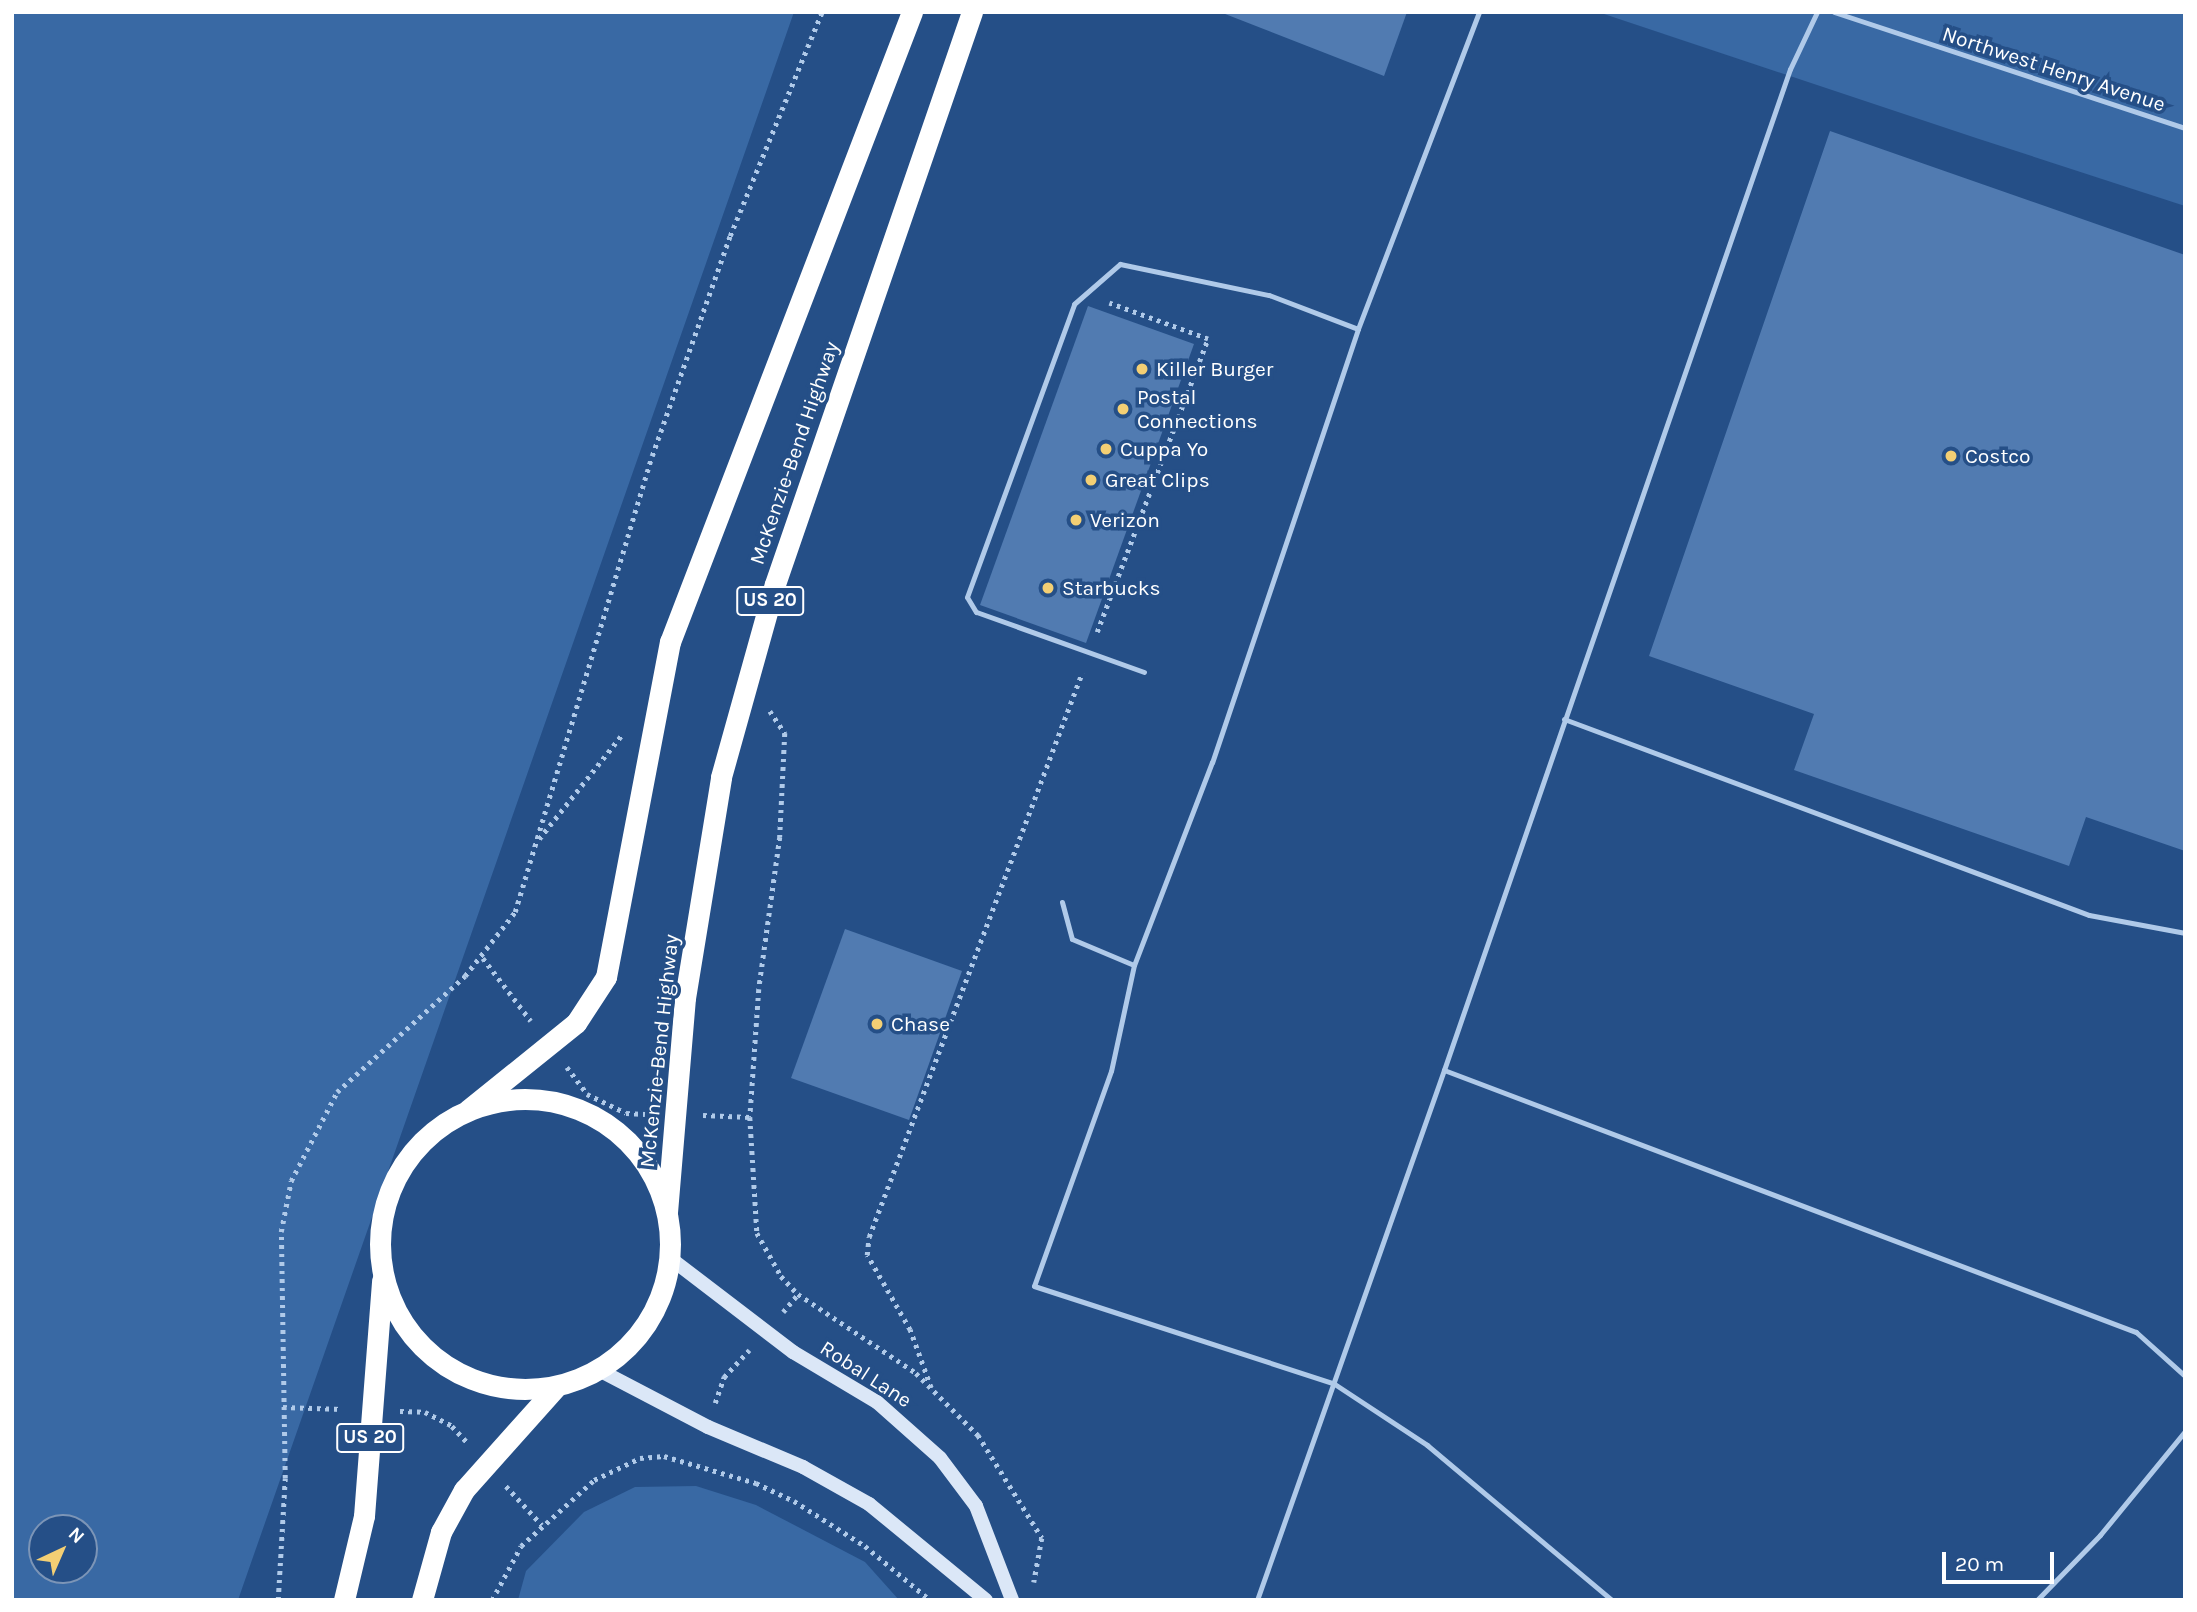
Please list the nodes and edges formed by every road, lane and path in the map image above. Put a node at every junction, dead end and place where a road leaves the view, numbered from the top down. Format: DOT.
graph roads {
  1 [pos="822,12"];
  2 [pos="912,12"];
  3 [pos="972,12"];
  4 [pos="1479,12"];
  5 [pos="1817,12"];
  6 [pos="1834,12"];
  7 [pos="2185,128"];
  8 [pos="1099,300"];
  9 [pos="1358,329"];
  10 [pos="1088,655"];
  11 [pos="1144,672"];
  12 [pos="1564,719"];
  13 [pos="629,725"];
  14 [pos="785,733"];
  15 [pos="538,840"];
  16 [pos="1062,902"];
  17 [pos="2185,933"];
  18 [pos="483,958"];
  19 [pos="1134,965"];
  20 [pos="551,1047"];
  21 [pos="1444,1070"];
  22 [pos="468,1110"];
  23 [pos="675,1115"];
  24 [pos="750,1117"];
  25 [pos="667,1212"];
  26 [pos="670,1258"];
  27 [pos="382,1275"];
  28 [pos="798,1294"];
  29 [pos="765,1331"];
  30 [pos="599,1370"];
  31 [pos="2185,1376"];
  32 [pos="1333,1383"];
  33 [pos="556,1387"];
  34 [pos="931,1388"];
  35 [pos="284,1407"];
  36 [pos="372,1410"];
  37 [pos="708,1427"];
  38 [pos="2185,1431"];
  39 [pos="486,1463"];
  40 [pos="696,1464"];
  41 [pos="542,1525"];
  42 [pos="1033,1587"];
  43 [pos="278,1600"];
  44 [pos="344,1600"];
  45 [pos="422,1600"];
  46 [pos="492,1600"];
  47 [pos="930,1600"];
  48 [pos="986,1600"];
  49 [pos="1012,1600"];
  50 [pos="1257,1600"];
  51 [pos="1612,1600"];
  52 [pos="2037,1600"];
  1 -- 15 [label="path"];
  2 -- 20 [label="highway, McKenzie-Bend Highway"];
  3 -- 23 [label="highway, McKenzie-Bend Highway / US 20"];
  4 -- 9 [label="lane"];
  5 -- 12 [label="lane"];
  6 -- 7 [label="lane, Northwest Henry Avenue"];
  8 -- 10 [label="path"];
  9 -- 10 [label="lane"];
  9 -- 19 [label="lane"];
  10 -- 11 [label="lane"];
  10 -- 34 [label="path"];
  12 -- 17 [label="lane"];
  12 -- 21 [label="lane"];
  13 -- 15 [label="path"];
  14 -- 24 [label="path"];
  15 -- 18 [label="path"];
  16 -- 19 [label="lane"];
  18 -- 20 [label="path"];
  18 -- 35 [label="path"];
  19 -- 32 [label="lane"];
  20 -- 22 [label="highway, McKenzie-Bend Highway"];
  20 -- 23 [label="path"];
  21 -- 31 [label="lane"];
  21 -- 32 [label="lane"];
  22 -- 25 [label="highway"];
  22 -- 27 [label="highway"];
  23 -- 24 [label="path"];
  23 -- 25 [label="highway, McKenzie-Bend Highway / US 20"];
  24 -- 28 [label="path"];
  25 -- 26 [label="highway"];
  26 -- 29 [label="main road, Robal Lane"];
  26 -- 30 [label="highway"];
  27 -- 33 [label="highway"];
  27 -- 36 [label="highway, US 20"];
  28 -- 29 [label="path"];
  28 -- 34 [label="path"];
  29 -- 37 [label="path"];
  29 -- 49 [label="main road, Robal Lane"];
  30 -- 33 [label="highway"];
  30 -- 37 [label="main road"];
  32 -- 50 [label="lane"];
  32 -- 51 [label="lane"];
  33 -- 39 [label="highway"];
  34 -- 42 [label="path"];
  35 -- 36 [label="path"];
  35 -- 43 [label="path"];
  36 -- 39 [label="path"];
  36 -- 44 [label="highway, US 20"];
  37 -- 40 [label="path"];
  37 -- 48 [label="main road"];
  38 -- 52 [label="lane"];
  39 -- 41 [label="path"];
  39 -- 45 [label="highway"];
  40 -- 41 [label="path"];
  40 -- 47 [label="path"];
  41 -- 46 [label="path"];
}
